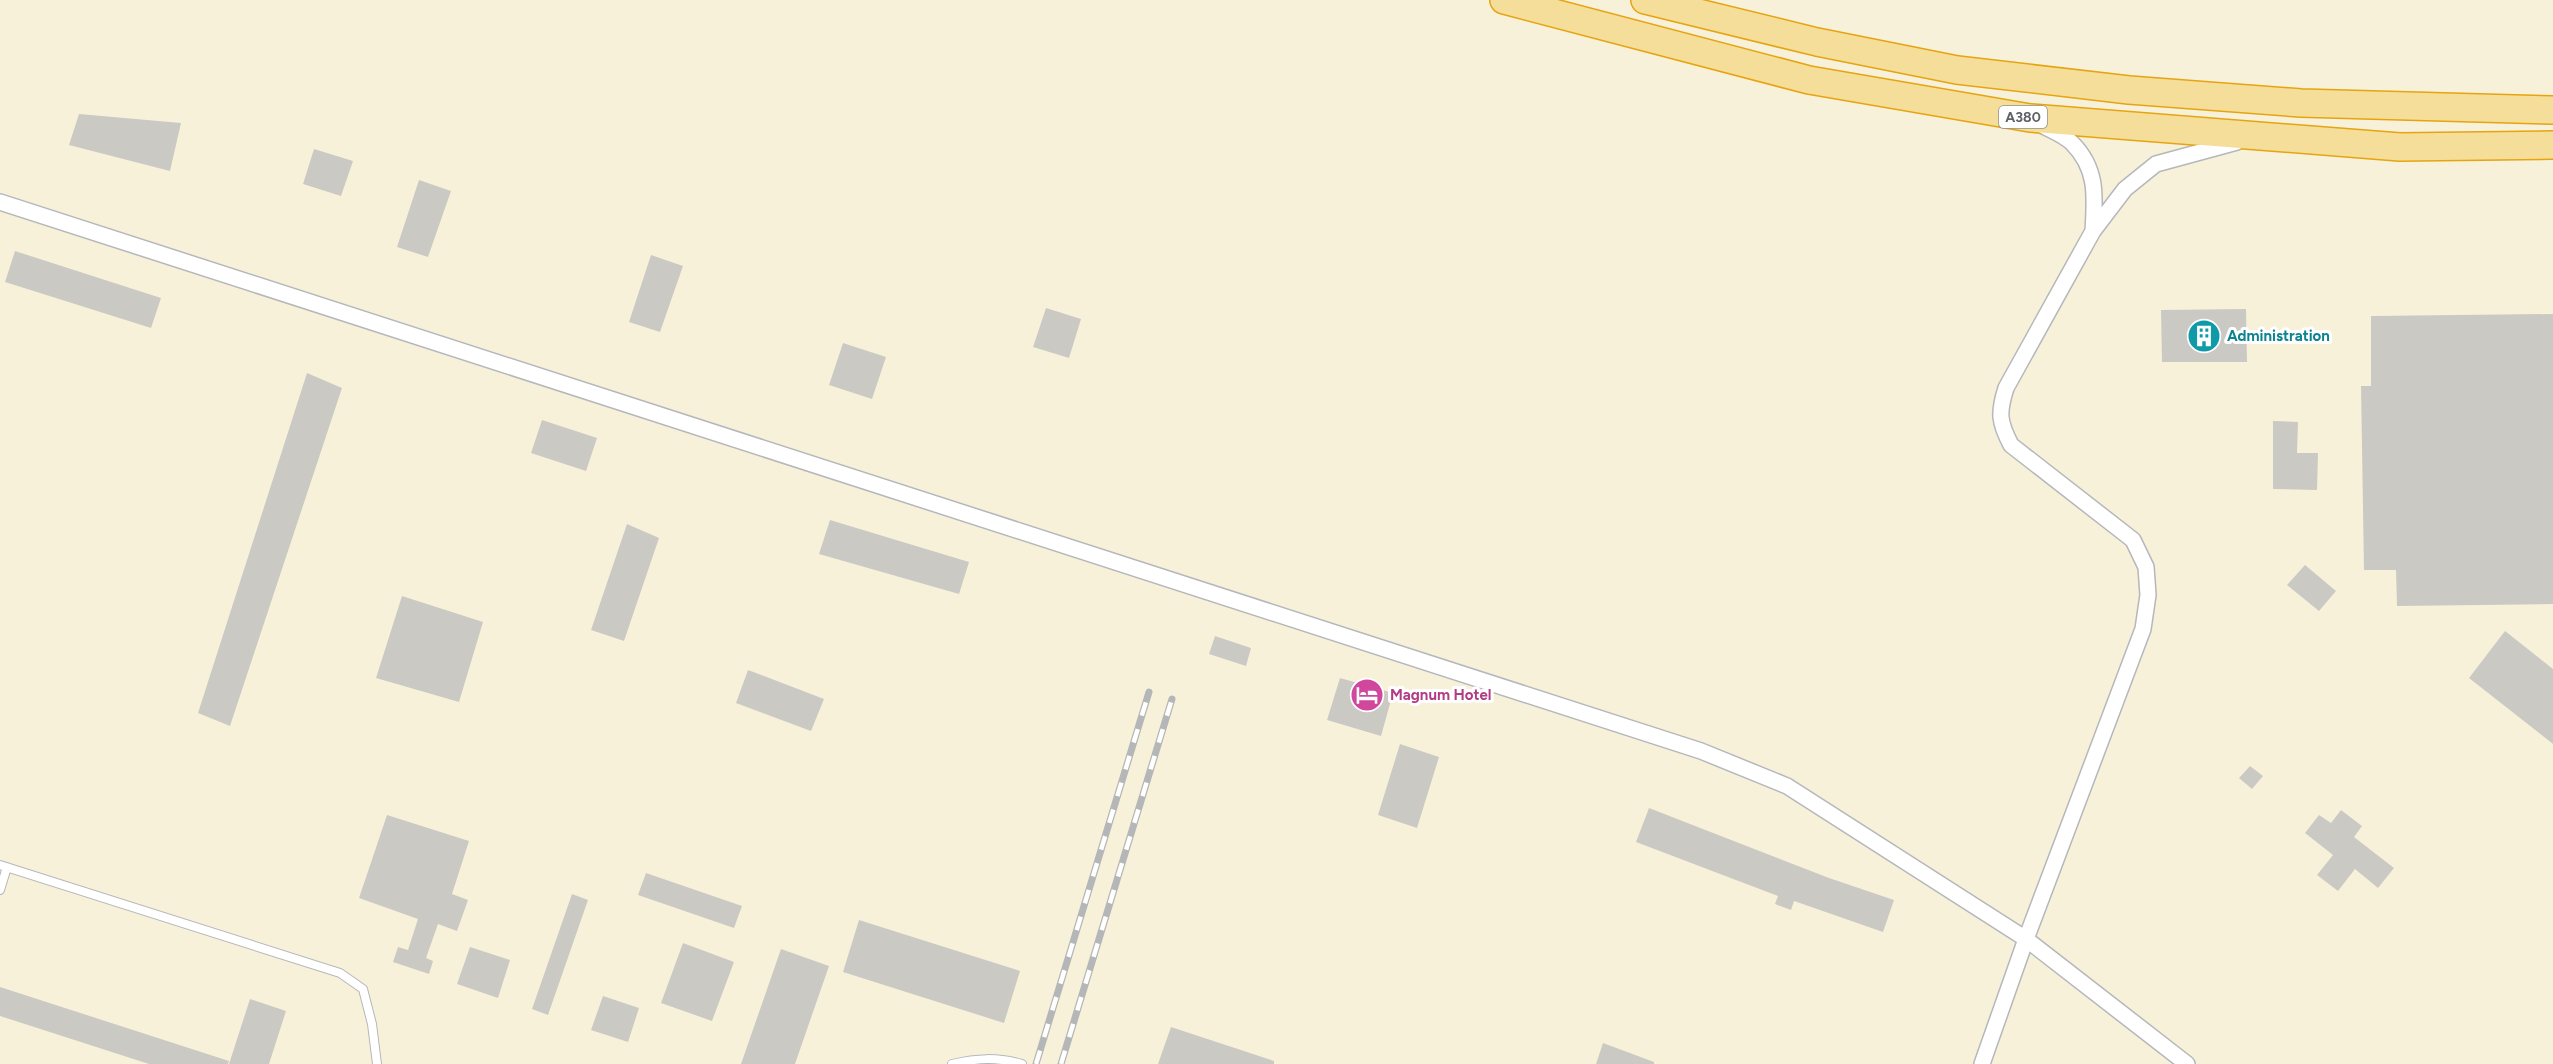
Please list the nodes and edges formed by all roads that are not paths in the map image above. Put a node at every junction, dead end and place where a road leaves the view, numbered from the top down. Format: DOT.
graph roads {
  1 [pos="1504,0"];
  2 [pos="1645,0"];
  3 [pos="1881,55"];
  4 [pos="1874,91"];
  5 [pos="2553,110"];
  6 [pos="2030,118"];
  7 [pos="2265,136"];
  8 [pos="2553,145"];
  9 [pos="0,202"];
  10 [pos="2093,231"];
  11 [pos="4,866"];
  12 [pos="0,890"];
  13 [pos="2026,939"];
  14 [pos="377,1064"];
  15 [pos="952,1064"];
  16 [pos="1022,1064"];
  17 [pos="1982,1064"];
  18 [pos="2187,1064"];
  1 -- 4 [label="highway, A380"];
  2 -- 3 [label="highway"];
  3 -- 4 [label="highway"];
  3 -- 5 [label="highway"];
  4 -- 6 [label="highway, A380"];
  6 -- 7 [label="highway, A380"];
  6 -- 10 [label="street"];
  7 -- 8 [label="highway, A380"];
  7 -- 10 [label="street"];
  9 -- 13 [label="street"];
  10 -- 13 [label="street"];
  11 -- 12 [label="lane"];
  11 -- 14 [label="lane"];
  13 -- 17 [label="street"];
  13 -- 18 [label="street"];
  15 -- 16 [label="lane"];
}
